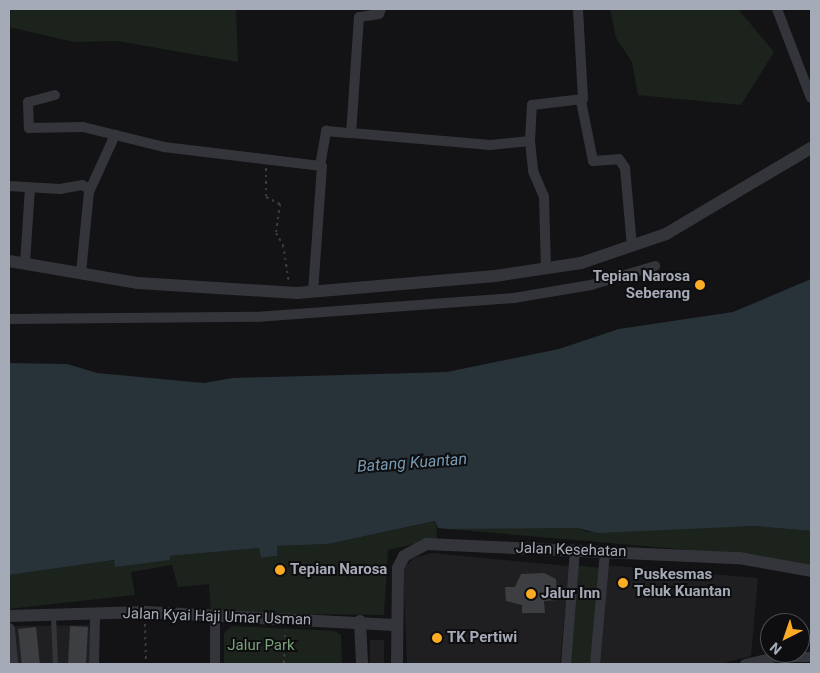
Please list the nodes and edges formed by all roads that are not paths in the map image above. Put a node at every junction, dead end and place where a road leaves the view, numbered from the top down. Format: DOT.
graph roads {
  1 [pos="381,9"];
  2 [pos="578,9"];
  3 [pos="776,9"];
  4 [pos="56,95"];
  5 [pos="811,98"];
  6 [pos="581,101"];
  7 [pos="351,133"];
  8 [pos="115,135"];
  9 [pos="530,141"];
  10 [pos="811,148"];
  11 [pos="322,166"];
  12 [pos="9,186"];
  13 [pos="30,188"];
  14 [pos="90,189"];
  15 [pos="632,246"];
  16 [pos="9,261"];
  17 [pos="24,263"];
  18 [pos="655,266"];
  19 [pos="546,268"];
  20 [pos="81,274"];
  21 [pos="313,292"];
  22 [pos="9,319"];
  23 [pos="575,550"];
  24 [pos="605,551"];
  25 [pos="811,571"];
  26 [pos="52,614"];
  27 [pos="95,615"];
  28 [pos="9,616"];
  29 [pos="215,618"];
  30 [pos="360,621"];
  31 [pos="395,625"];
  32 [pos="9,630"];
  33 [pos="811,657"];
  34 [pos="12,664"];
  35 [pos="55,664"];
  36 [pos="94,664"];
  37 [pos="215,664"];
  38 [pos="362,664"];
  39 [pos="397,664"];
  40 [pos="566,664"];
  41 [pos="595,664"];
  42 [pos="745,664"];
  1 -- 7 [label="street"];
  2 -- 6 [label="street"];
  3 -- 5 [label="street"];
  4 -- 8 [label="street"];
  6 -- 9 [label="street"];
  6 -- 15 [label="street"];
  7 -- 9 [label="street"];
  7 -- 11 [label="street"];
  8 -- 11 [label="street"];
  8 -- 14 [label="street"];
  9 -- 19 [label="street"];
  10 -- 15 [label="street"];
  11 -- 21 [label="street"];
  12 -- 13 [label="street"];
  13 -- 14 [label="street"];
  13 -- 17 [label="street"];
  14 -- 20 [label="street"];
  15 -- 19 [label="street"];
  16 -- 17 [label="street"];
  17 -- 20 [label="street"];
  18 -- 22 [label="street"];
  19 -- 21 [label="street"];
  20 -- 21 [label="street"];
  23 -- 24 [label="street, Jalan Kesehatan"];
  23 -- 31 [label="street, Jalan Kesehatan"];
  23 -- 40 [label="street"];
  24 -- 25 [label="street, Jalan Kesehatan"];
  24 -- 41 [label="street"];
  26 -- 27 [label="street, Jalan Kyai Haji Umar Usman"];
  26 -- 28 [label="street, Jalan Kyai Haji Umar Usman"];
  26 -- 35 [label="lane"];
  27 -- 29 [label="street, Jalan Kyai Haji Umar Usman"];
  27 -- 36 [label="street"];
  29 -- 30 [label="street, Jalan Kyai Haji Umar Usman"];
  29 -- 37 [label="street"];
  30 -- 31 [label="street, Jalan Kyai Haji Umar Usman"];
  30 -- 38 [label="street"];
  31 -- 39 [label="street, Jalan Kesehatan"];
  32 -- 34 [label="street"];
  33 -- 42 [label="street"];
}
